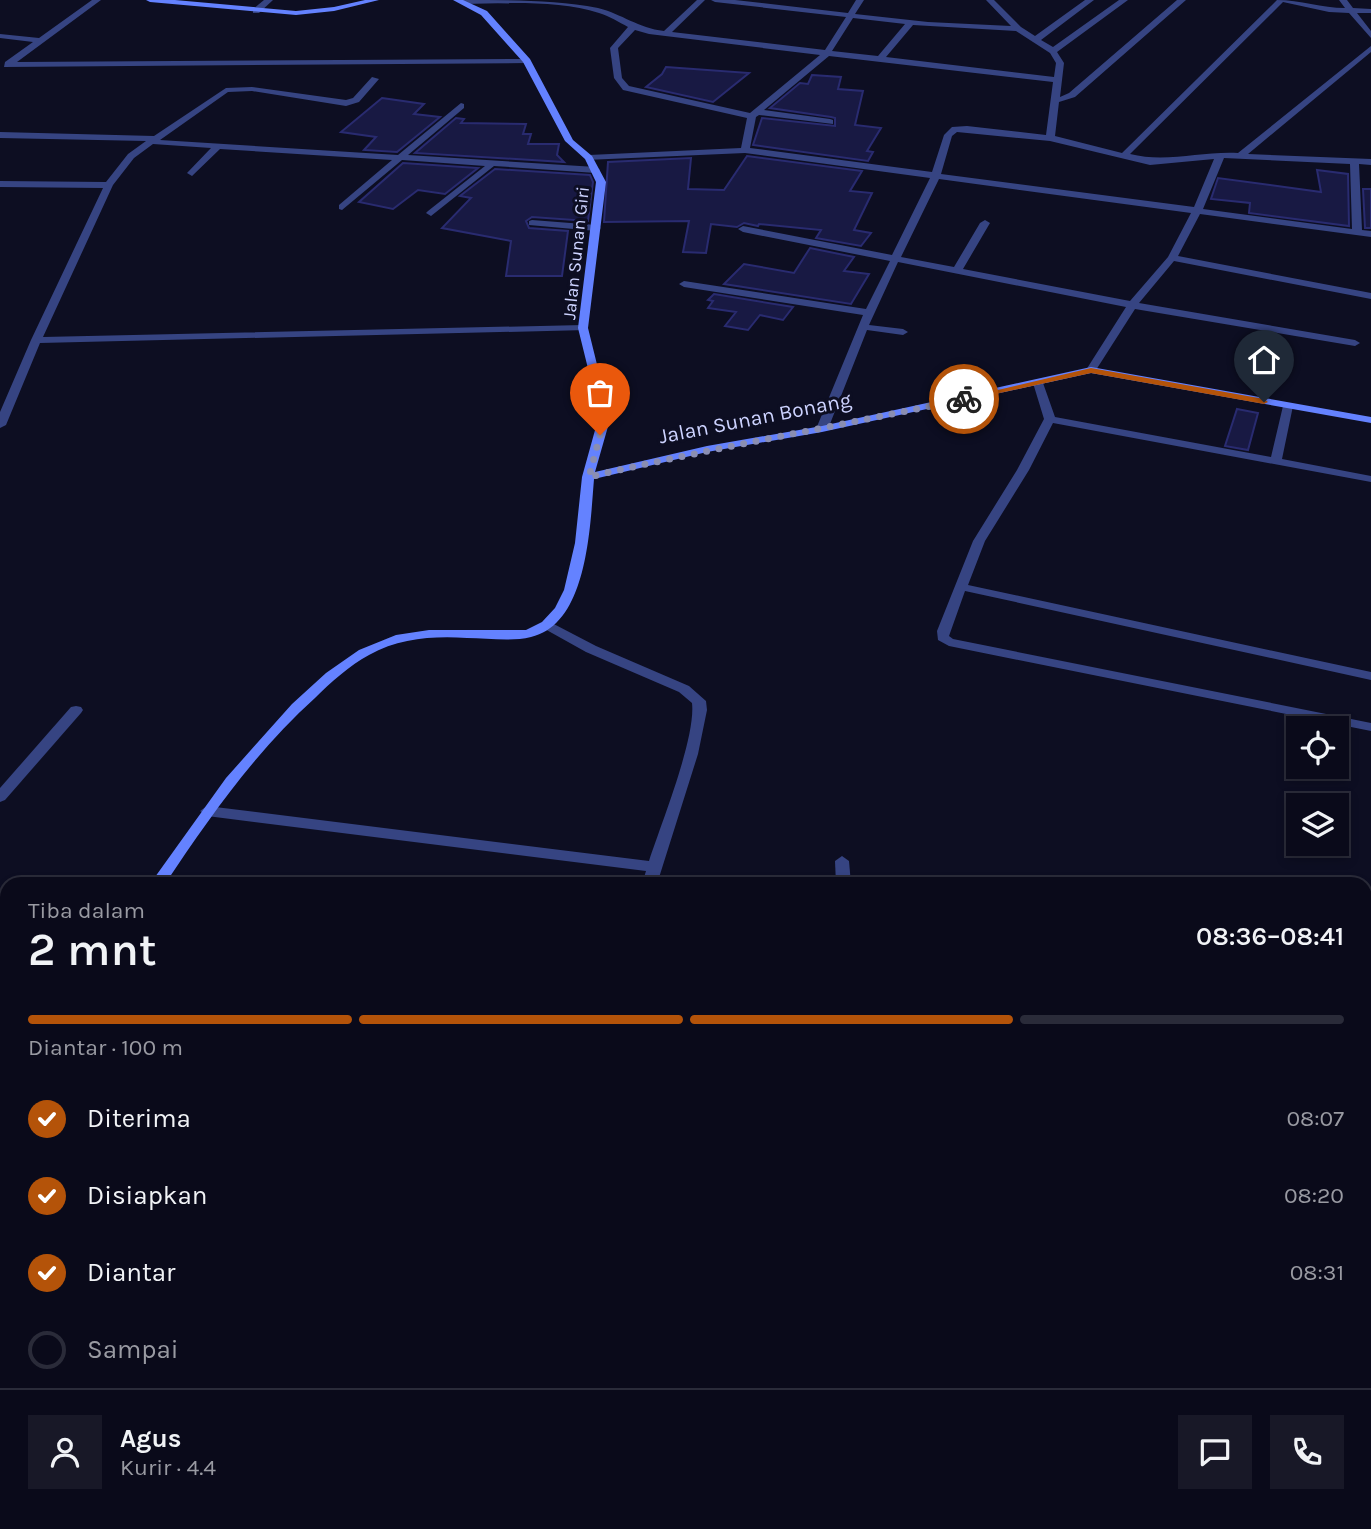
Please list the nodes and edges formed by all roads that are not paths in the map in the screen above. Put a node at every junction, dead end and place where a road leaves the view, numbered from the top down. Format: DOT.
graph roads {
  1 [pos="97,0"];
  2 [pos="150,0"];
  3 [pos="269,0"];
  4 [pos="375,0"];
  5 [pos="701,0"];
  6 [pos="715,0"];
  7 [pos="860,0"];
  8 [pos="990,0"];
  9 [pos="1090,0"];
  10 [pos="1124,0"];
  11 [pos="1182,0"];
  12 [pos="1282,0"];
  13 [pos="1343,0"];
  14 [pos="461,1"];
  15 [pos="1350,10"];
  16 [pos="256,11"];
  17 [pos="1371,11"];
  18 [pos="850,16"];
  19 [pos="911,22"];
  20 [pos="633,27"];
  21 [pos="1018,29"];
  22 [pos="666,34"];
  23 [pos="0,36"];
  24 [pos="1371,36"];
  25 [pos="1037,39"];
  26 [pos="40,41"];
  27 [pos="1371,48"];
  28 [pos="1054,51"];
  29 [pos="827,53"];
  30 [pos="880,59"];
  31 [pos="527,61"];
  32 [pos="262,64"];
  33 [pos="4,67"];
  34 [pos="375,79"];
  35 [pos="1058,80"];
  36 [pos="252,89"];
  37 [pos="1055,101"];
  38 [pos="461,106"];
  39 [pos="755,114"];
  40 [pos="830,122"];
  41 [pos="0,135"];
  42 [pos="1050,138"];
  43 [pos="155,140"];
  44 [pos="217,147"];
  45 [pos="745,150"];
  46 [pos="1220,155"];
  47 [pos="1123,156"];
  48 [pos="1240,156"];
  49 [pos="589,158"];
  50 [pos="398,160"];
  51 [pos="1354,162"];
  52 [pos="1371,162"];
  53 [pos="490,166"];
  54 [pos="596,170"];
  55 [pos="192,173"];
  56 [pos="935,177"];
  57 [pos="0,184"];
  58 [pos="109,186"];
  59 [pos="342,207"];
  60 [pos="1197,211"];
  61 [pos="431,213"];
  62 [pos="985,222"];
  63 [pos="532,223"];
  64 [pos="596,228"];
  65 [pos="743,229"];
  66 [pos="1357,233"];
  67 [pos="1371,234"];
  68 [pos="897,257"];
  69 [pos="1172,258"];
  70 [pos="958,269"];
  71 [pos="684,284"];
  72 [pos="1371,296"];
  73 [pos="1132,305"];
  74 [pos="869,313"];
  75 [pos="864,327"];
  76 [pos="583,328"];
  77 [pos="903,332"];
  78 [pos="36,340"];
  79 [pos="1355,343"];
  80 [pos="1091,370"];
  81 [pos="1038,383"];
  82 [pos="1288,406"];
  83 [pos="1050,419"];
  84 [pos="1371,420"];
  85 [pos="0,425"];
  86 [pos="822,429"];
  87 [pos="1276,462"];
  88 [pos="589,477"];
  89 [pos="1371,480"];
  90 [pos="962,587"];
  91 [pos="548,625"];
  92 [pos="1371,676"];
  93 [pos="76,710"];
  94 [pos="1371,727"];
  95 [pos="0,797"];
  96 [pos="207,811"];
  97 [pos="842,861"];
  98 [pos="655,867"];
  99 [pos="162,877"];
  100 [pos="651,877"];
  101 [pos="843,877"];
  1 -- 26 [label="street"];
  2 -- 16 [label="street"];
  3 -- 16 [label="street"];
  4 -- 16 [label="street"];
  5 -- 22 [label="street"];
  6 -- 18 [label="street"];
  7 -- 18 [label="street"];
  8 -- 21 [label="street"];
  9 -- 25 [label="street"];
  10 -- 28 [label="street"];
  11 -- 37 [label="street"];
  12 -- 15 [label="street"];
  12 -- 47 [label="street"];
  13 -- 15 [label="street"];
  14 -- 20 [label="street"];
  14 -- 31 [label="street, Jalan Sunan Giri"];
  15 -- 17 [label="street"];
  15 -- 24 [label="street"];
  18 -- 19 [label="street"];
  18 -- 29 [label="street"];
  19 -- 21 [label="street"];
  19 -- 30 [label="street"];
  20 -- 22 [label="street"];
  20 -- 39 [label="street"];
  21 -- 25 [label="street"];
  22 -- 29 [label="street"];
  23 -- 26 [label="street"];
  25 -- 28 [label="street"];
  26 -- 33 [label="street"];
  27 -- 48 [label="street"];
  28 -- 35 [label="street"];
  29 -- 30 [label="street"];
  29 -- 39 [label="street"];
  30 -- 35 [label="street"];
  31 -- 32 [label="street"];
  31 -- 49 [label="street, Jalan Sunan Giri"];
  32 -- 33 [label="street"];
  32 -- 36 [label="street"];
  34 -- 36 [label="street"];
  35 -- 37 [label="street"];
  36 -- 43 [label="street"];
  37 -- 42 [label="street"];
  38 -- 50 [label="street"];
  39 -- 40 [label="street"];
  39 -- 45 [label="street"];
  41 -- 43 [label="street"];
  42 -- 47 [label="street"];
  42 -- 56 [label="street"];
  43 -- 44 [label="street"];
  43 -- 58 [label="street"];
  44 -- 50 [label="street"];
  44 -- 55 [label="street"];
  45 -- 49 [label="street"];
  45 -- 56 [label="street"];
  46 -- 47 [label="street"];
  46 -- 48 [label="street"];
  46 -- 60 [label="street"];
  48 -- 51 [label="street"];
  49 -- 54 [label="street, Jalan Sunan Giri"];
  50 -- 53 [label="street"];
  50 -- 59 [label="street"];
  51 -- 52 [label="street"];
  51 -- 66 [label="street"];
  53 -- 54 [label="street"];
  53 -- 61 [label="street"];
  54 -- 64 [label="street, Jalan Sunan Giri"];
  56 -- 60 [label="street"];
  56 -- 68 [label="street"];
  57 -- 58 [label="street"];
  58 -- 78 [label="street"];
  60 -- 66 [label="street"];
  60 -- 69 [label="street"];
  62 -- 70 [label="street"];
  63 -- 64 [label="street"];
  64 -- 76 [label="street, Jalan Sunan Giri"];
  65 -- 68 [label="street"];
  66 -- 67 [label="street"];
  68 -- 70 [label="street"];
  68 -- 74 [label="street"];
  69 -- 72 [label="street"];
  69 -- 73 [label="street"];
  70 -- 73 [label="street"];
  71 -- 74 [label="street"];
  73 -- 79 [label="street"];
  73 -- 80 [label="street"];
  74 -- 75 [label="street"];
  75 -- 77 [label="street"];
  75 -- 86 [label="street"];
  76 -- 78 [label="street"];
  76 -- 88 [label="street, Jalan Sunan Giri"];
  78 -- 85 [label="street"];
  80 -- 81 [label="street, Jalan Sunan Bonang"];
  80 -- 82 [label="street, Jalan Sunan Bonang"];
  81 -- 83 [label="street"];
  81 -- 86 [label="street, Jalan Sunan Bonang"];
  82 -- 84 [label="street, Jalan Sunan Bonang"];
  82 -- 87 [label="street"];
  83 -- 87 [label="street"];
  83 -- 90 [label="street"];
  86 -- 88 [label="street, Jalan Sunan Bonang"];
  87 -- 89 [label="street"];
  88 -- 91 [label="street"];
  90 -- 92 [label="street"];
  90 -- 94 [label="street"];
  91 -- 96 [label="street"];
  91 -- 98 [label="street"];
  93 -- 95 [label="street"];
  96 -- 98 [label="street"];
  96 -- 99 [label="street"];
  97 -- 101 [label="street"];
  98 -- 100 [label="street"];
}
